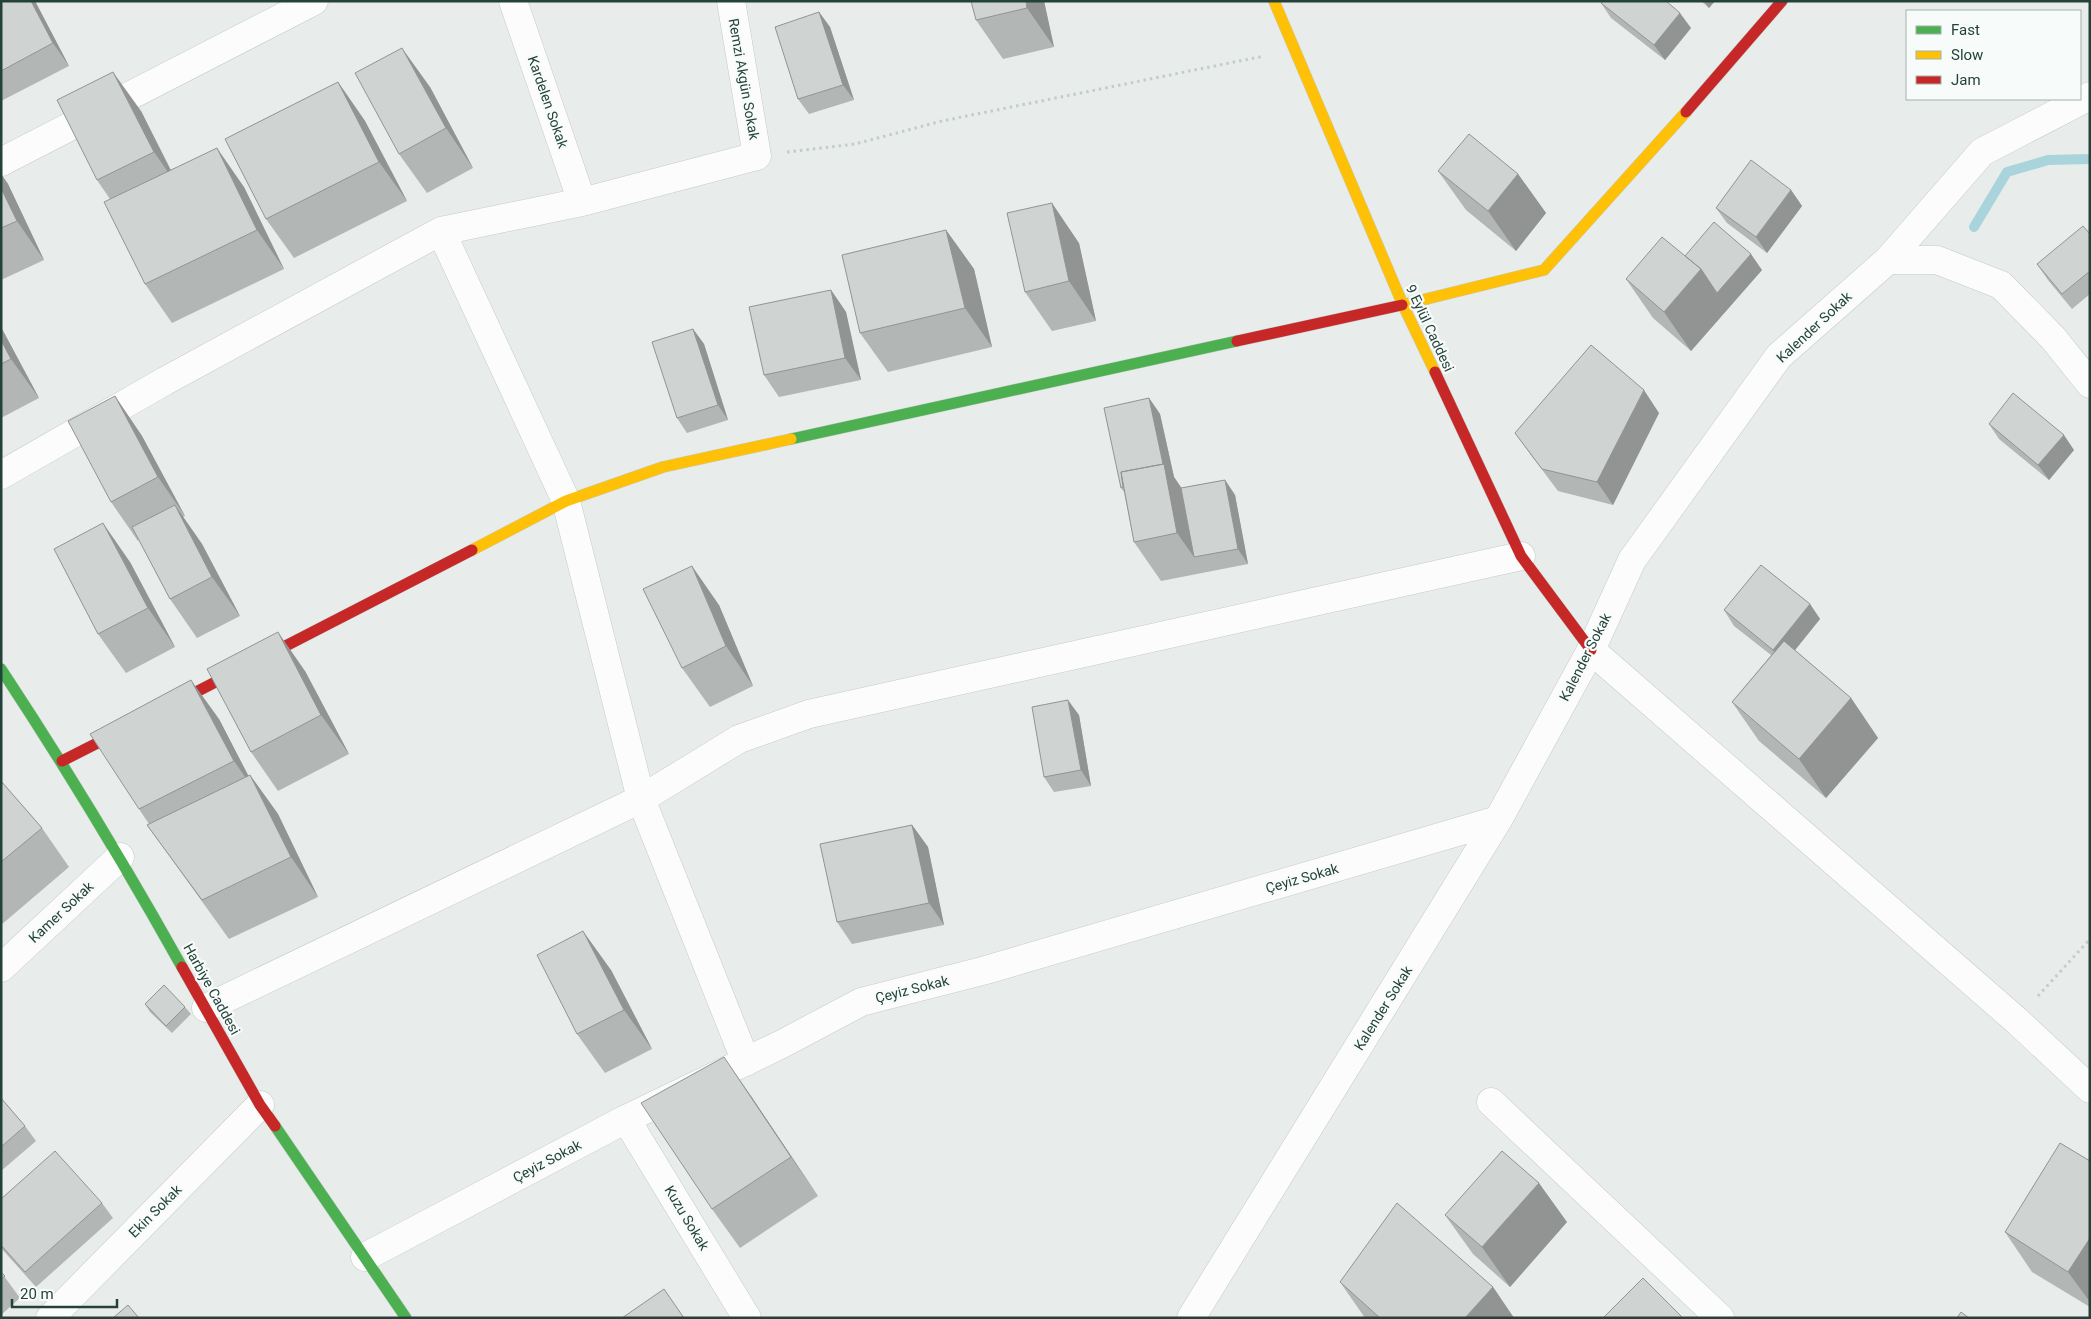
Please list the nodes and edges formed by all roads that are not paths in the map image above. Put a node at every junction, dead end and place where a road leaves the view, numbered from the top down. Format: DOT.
graph roads {
  1 [pos="314,1"];
  2 [pos="513,1"];
  3 [pos="730,1"];
  4 [pos="1274,1"];
  5 [pos="1782,1"];
  6 [pos="2090,96"];
  7 [pos="1,162"];
  8 [pos="582,202"];
  9 [pos="441,231"];
  10 [pos="1888,260"];
  11 [pos="1403,306"];
  12 [pos="2090,384"];
  13 [pos="1,475"];
  14 [pos="566,501"];
  15 [pos="1520,556"];
  16 [pos="1591,650"];
  17 [pos="1,669"];
  18 [pos="62,761"];
  19 [pos="641,799"];
  20 [pos="1498,820"];
  21 [pos="120,856"];
  22 [pos="1,968"];
  23 [pos="206,1008"];
  24 [pos="746,1062"];
  25 [pos="2090,1089"];
  26 [pos="1491,1102"];
  27 [pos="260,1105"];
  28 [pos="626,1119"];
  29 [pos="366,1257"];
  30 [pos="50,1318"];
  31 [pos="406,1318"];
  32 [pos="747,1318"];
  33 [pos="1191,1318"];
  34 [pos="1720,1318"];
  1 -- 7 [label="street"];
  2 -- 8 [label="street, Kardelen Sokak"];
  3 -- 8 [label="street, Remzi Akgün Sokak"];
  4 -- 11 [label="street, 9 Eylül Caddesi"];
  5 -- 11 [label="street"];
  6 -- 10 [label="street, Kalender Sokak"];
  8 -- 9 [label="street"];
  9 -- 13 [label="street"];
  9 -- 14 [label="street"];
  10 -- 12 [label="street"];
  10 -- 16 [label="street, Kalender Sokak"];
  11 -- 14 [label="street"];
  11 -- 15 [label="street, 9 Eylül Caddesi"];
  14 -- 18 [label="street"];
  14 -- 19 [label="street"];
  15 -- 16 [label="street, 9 Eylül Caddesi"];
  15 -- 19 [label="street"];
  16 -- 20 [label="street, Kalender Sokak"];
  16 -- 25 [label="street"];
  17 -- 18 [label="street, Harbiye Caddesi"];
  18 -- 21 [label="street, Harbiye Caddesi"];
  19 -- 23 [label="street"];
  19 -- 24 [label="street"];
  20 -- 24 [label="street, Çeyiz Sokak"];
  20 -- 33 [label="street, Kalender Sokak"];
  21 -- 22 [label="street, Kamer Sokak"];
  21 -- 23 [label="street, Harbiye Caddesi"];
  23 -- 27 [label="street, Harbiye Caddesi"];
  24 -- 28 [label="street, Çeyiz Sokak"];
  26 -- 34 [label="street"];
  27 -- 29 [label="street, Harbiye Caddesi"];
  27 -- 30 [label="street, Ekin Sokak"];
  28 -- 29 [label="street, Çeyiz Sokak"];
  28 -- 32 [label="street, Kuzu Sokak"];
  29 -- 31 [label="street, Harbiye Caddesi"];
}
